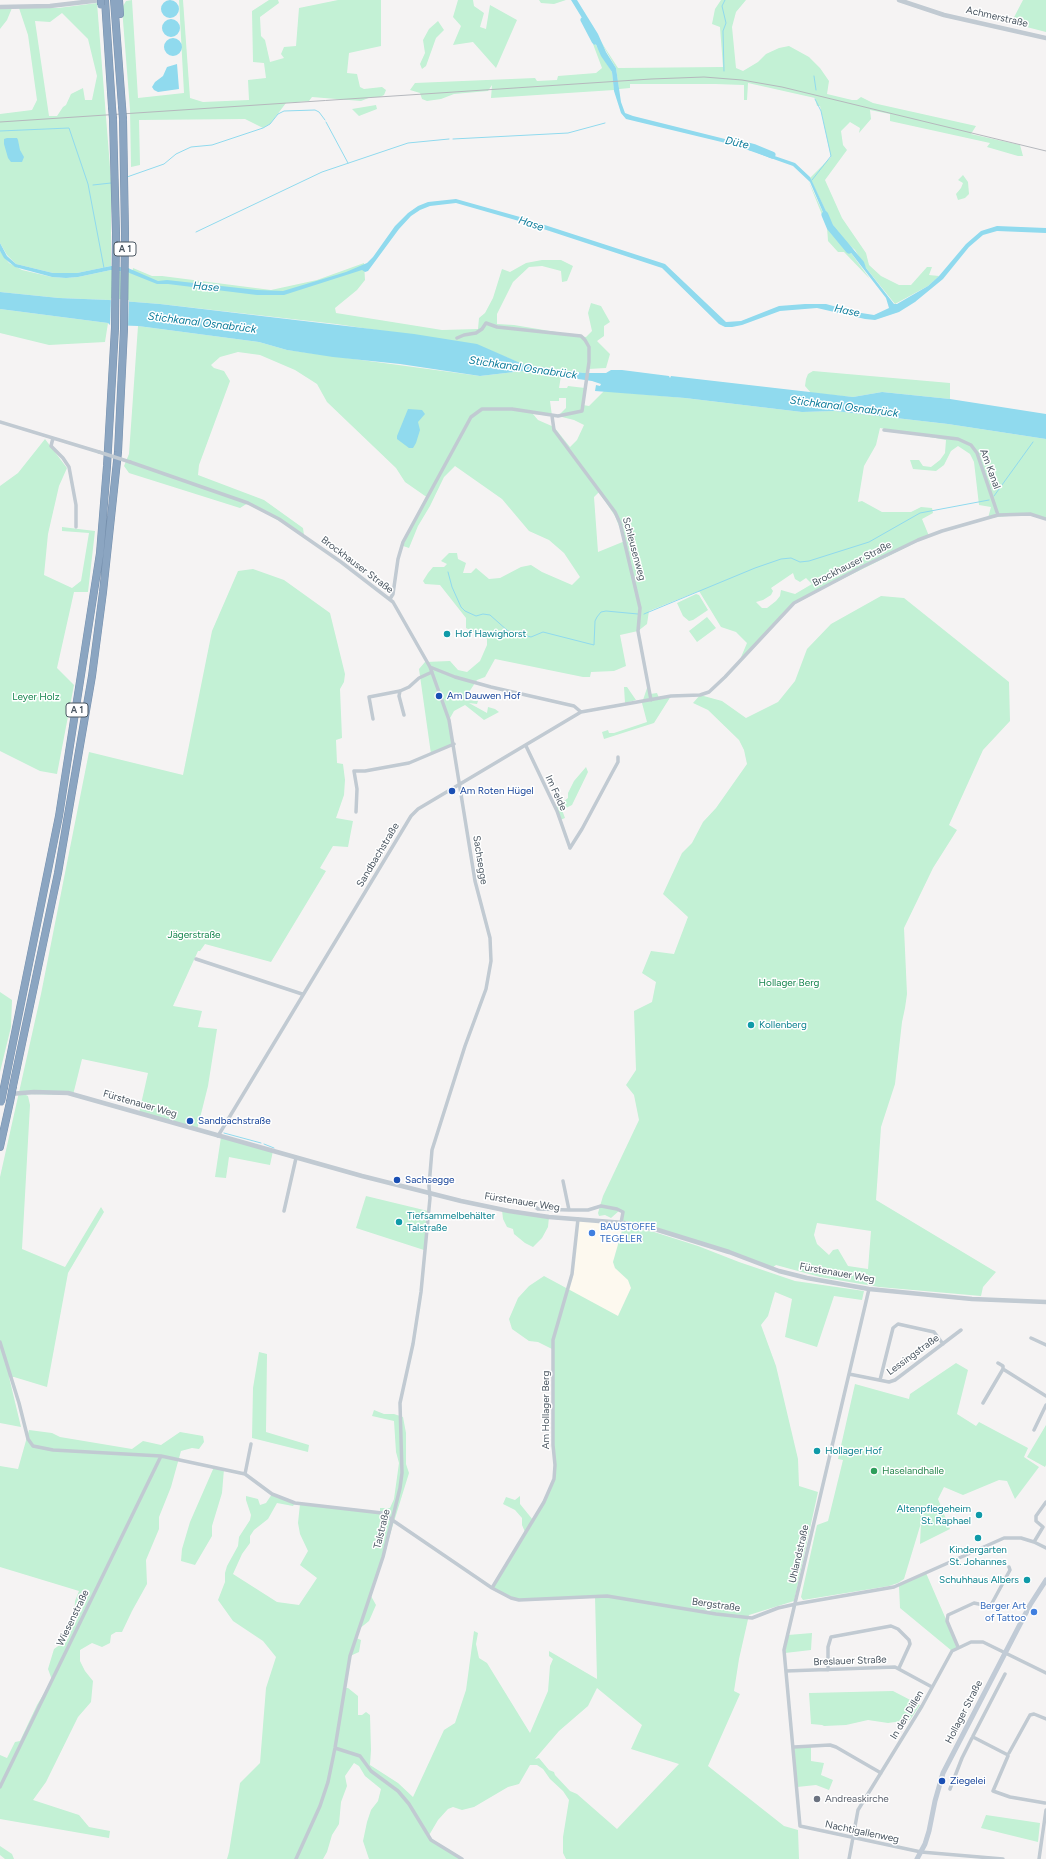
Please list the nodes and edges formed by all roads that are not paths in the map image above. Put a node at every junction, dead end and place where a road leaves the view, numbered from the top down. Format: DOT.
graph roads {
  1 [pos="899,0"];
  2 [pos="117,1"];
  3 [pos="103,2"];
  4 [pos="0,7"];
  5 [pos="1046,38"];
  6 [pos="458,338"];
  7 [pos="552,416"];
  8 [pos="558,416"];
  9 [pos="553,421"];
  10 [pos="0,422"];
  11 [pos="884,430"];
  12 [pos="53,438"];
  13 [pos="998,515"];
  14 [pos="1046,519"];
  15 [pos="76,527"];
  16 [pos="390,599"];
  17 [pos="430,667"];
  18 [pos="432,672"];
  19 [pos="400,691"];
  20 [pos="651,700"];
  21 [pos="581,712"];
  22 [pos="404,714"];
  23 [pos="373,719"];
  24 [pos="454,744"];
  25 [pos="526,746"];
  26 [pos="618,757"];
  27 [pos="460,783"];
  28 [pos="356,812"];
  29 [pos="196,959"];
  30 [pos="302,994"];
  31 [pos="0,1100"];
  32 [pos="218,1136"];
  33 [pos="0,1147"];
  34 [pos="296,1158"];
  35 [pos="563,1181"];
  36 [pos="429,1193"];
  37 [pos="534,1206"];
  38 [pos="569,1210"];
  39 [pos="284,1211"];
  40 [pos="578,1219"];
  41 [pos="621,1223"];
  42 [pos="869,1289"];
  43 [pos="1046,1302"];
  44 [pos="961,1330"];
  45 [pos="1031,1338"];
  46 [pos="0,1342"];
  47 [pos="943,1344"];
  48 [pos="1046,1345"];
  49 [pos="998,1363"];
  50 [pos="1003,1369"];
  51 [pos="849,1374"];
  52 [pos="880,1380"];
  53 [pos="1046,1396"];
  54 [pos="983,1403"];
  55 [pos="1046,1405"];
  56 [pos="1034,1430"];
  57 [pos="251,1444"];
  58 [pos="161,1456"];
  59 [pos="245,1474"];
  60 [pos="1046,1502"];
  61 [pos="393,1519"];
  62 [pos="1034,1542"];
  63 [pos="1046,1548"];
  64 [pos="1009,1567"];
  65 [pos="1046,1580"];
  66 [pos="492,1588"];
  67 [pos="796,1604"];
  68 [pos="958,1647"];
  69 [pos="1005,1652"];
  70 [pos="899,1668"];
  71 [pos="786,1670"];
  72 [pos="828,1670"];
  73 [pos="1046,1673"];
  74 [pos="1005,1674"];
  75 [pos="932,1687"];
  76 [pos="1046,1719"];
  77 [pos="964,1732"];
  78 [pos="972,1737"];
  79 [pos="794,1747"];
  80 [pos="335,1748"];
  81 [pos="1008,1754"];
  82 [pos="881,1773"];
  83 [pos="0,1787"];
  84 [pos="950,1789"];
  85 [pos="1046,1804"];
  86 [pos="1046,1810"];
  87 [pos="800,1826"];
  88 [pos="854,1838"];
  89 [pos="921,1852"];
  90 [pos="296,1859"];
  91 [pos="462,1859"];
  92 [pos="849,1859"];
  93 [pos="917,1859"];
  94 [pos="1003,1859"];
  95 [pos="1039,1859"];
  1 -- 5 [label="street, Achmerstraße"];
  2 -- 33 [label="highway, A 1, bridge"];
  3 -- 4 [label="street"];
  3 -- 31 [label="highway, A 1, bridge"];
  6 -- 8 [label="street"];
  7 -- 8 [label="street"];
  7 -- 9 [label="street, Schleusenweg"];
  7 -- 16 [label="street"];
  8 -- 9 [label="street"];
  9 -- 20 [label="street, Schleusenweg"];
  10 -- 12 [label="street, Brockhauser Straße"];
  11 -- 13 [label="street, Am Kanal"];
  12 -- 15 [label="street"];
  12 -- 16 [label="street, Brockhauser Straße, bridge"];
  13 -- 14 [label="street, Brockhauser Straße"];
  13 -- 20 [label="street, Brockhauser Straße"];
  16 -- 17 [label="street, Brockhauser Straße"];
  17 -- 18 [label="street, Sachsegge"];
  17 -- 21 [label="street"];
  18 -- 19 [label="street"];
  18 -- 24 [label="street, Sachsegge"];
  19 -- 22 [label="street"];
  19 -- 23 [label="street"];
  20 -- 21 [label="street"];
  21 -- 25 [label="street, Sandbachstraße"];
  24 -- 27 [label="street, Sachsegge"];
  24 -- 28 [label="street"];
  25 -- 26 [label="street, Im Felde"];
  25 -- 27 [label="street, Sandbachstraße"];
  27 -- 30 [label="street, Sandbachstraße"];
  27 -- 36 [label="street, Sachsegge"];
  29 -- 30 [label="street"];
  30 -- 32 [label="street, Sandbachstraße"];
  31 -- 32 [label="street, Fürstenauer Weg"];
  32 -- 34 [label="street, Fürstenauer Weg"];
  34 -- 36 [label="street, Fürstenauer Weg"];
  34 -- 39 [label="street"];
  35 -- 38 [label="street"];
  36 -- 40 [label="street, Fürstenauer Weg"];
  36 -- 61 [label="street, Talstraße"];
  37 -- 38 [label="street"];
  38 -- 41 [label="street"];
  40 -- 41 [label="street, Fürstenauer Weg"];
  40 -- 66 [label="street, Am Hollager Berg"];
  41 -- 42 [label="street, Fürstenauer Weg"];
  42 -- 43 [label="street, Fürstenauer Weg"];
  42 -- 51 [label="street, Uhlandstraße"];
  44 -- 47 [label="street, Lessingstraße"];
  45 -- 48 [label="street"];
  46 -- 58 [label="street"];
  47 -- 52 [label="street, Lessingstraße"];
  47 -- 52 [label="street"];
  49 -- 50 [label="street"];
  50 -- 53 [label="street"];
  50 -- 54 [label="street"];
  51 -- 52 [label="street, Lessingstraße"];
  51 -- 67 [label="street, Uhlandstraße"];
  55 -- 56 [label="street"];
  57 -- 59 [label="street"];
  58 -- 59 [label="street"];
  58 -- 83 [label="street, Wiesenstraße"];
  59 -- 61 [label="street"];
  60 -- 62 [label="street"];
  61 -- 66 [label="street, Bergstraße"];
  61 -- 80 [label="street, Talstraße"];
  62 -- 63 [label="street, Bergstraße"];
  62 -- 67 [label="street, Bergstraße"];
  64 -- 68 [label="street"];
  65 -- 69 [label="main road, Hollager Straße"];
  66 -- 67 [label="street, Bergstraße"];
  67 -- 71 [label="street, Uhlandstraße"];
  68 -- 69 [label="street"];
  68 -- 75 [label="street, In den Dillen"];
  69 -- 73 [label="street"];
  69 -- 77 [label="main road, Hollager Straße"];
  70 -- 72 [label="street, Breslauer Straße"];
  70 -- 72 [label="street"];
  70 -- 75 [label="street, Breslauer Straße"];
  71 -- 72 [label="street, Breslauer Straße"];
  71 -- 79 [label="street, Uhlandstraße"];
  74 -- 78 [label="street"];
  75 -- 82 [label="street, In den Dillen"];
  76 -- 81 [label="street"];
  77 -- 78 [label="street"];
  77 -- 89 [label="main road, Hollager Straße"];
  78 -- 81 [label="street"];
  78 -- 84 [label="street"];
  79 -- 82 [label="street"];
  79 -- 87 [label="street, Uhlandstraße"];
  80 -- 90 [label="street, Talstraße"];
  80 -- 91 [label="street"];
  81 -- 85 [label="street"];
  82 -- 88 [label="street, In den Dillen"];
  86 -- 95 [label="street"];
  87 -- 88 [label="street, Nachtigallenweg"];
  88 -- 89 [label="street, Nachtigallenweg"];
  88 -- 92 [label="street, In den Dillen"];
  89 -- 93 [label="main road, Hollager Straße"];
  89 -- 94 [label="street, Nachtigallenweg"];
}
